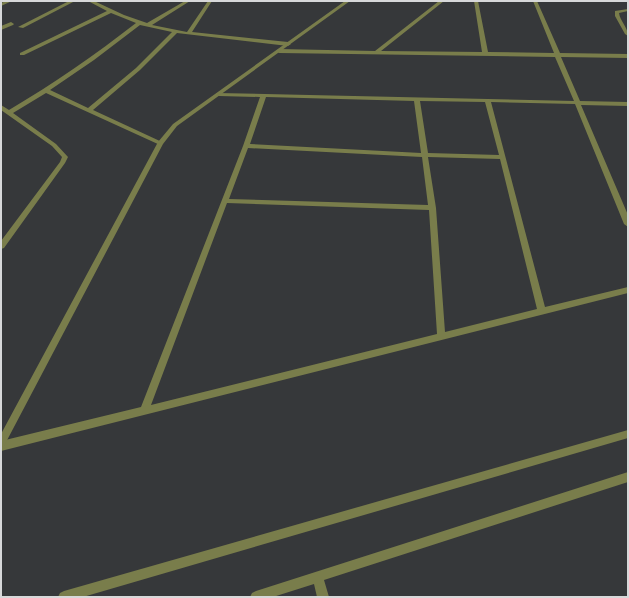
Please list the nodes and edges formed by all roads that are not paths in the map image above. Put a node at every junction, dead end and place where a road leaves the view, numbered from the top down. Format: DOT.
graph roads {
  1 [pos="10,1"];
  2 [pos="73,1"];
  3 [pos="90,1"];
  4 [pos="188,1"];
  5 [pos="210,1"];
  6 [pos="348,1"];
  7 [pos="442,1"];
  8 [pos="476,1"];
  9 [pos="535,1"];
  10 [pos="1,5"];
  11 [pos="628,10"];
  12 [pos="110,11"];
  13 [pos="140,23"];
  14 [pos="10,24"];
  15 [pos="148,25"];
  16 [pos="21,27"];
  17 [pos="1,28"];
  18 [pos="176,31"];
  19 [pos="189,33"];
  20 [pos="628,34"];
  21 [pos="288,44"];
  22 [pos="279,51"];
  23 [pos="375,53"];
  24 [pos="485,53"];
  25 [pos="22,54"];
  26 [pos="558,54"];
  27 [pos="628,56"];
  28 [pos="47,91"];
  29 [pos="219,94"];
  30 [pos="264,95"];
  31 [pos="417,99"];
  32 [pos="488,101"];
  33 [pos="579,103"];
  34 [pos="628,104"];
  35 [pos="1,107"];
  36 [pos="89,110"];
  37 [pos="9,113"];
  38 [pos="160,143"];
  39 [pos="246,146"];
  40 [pos="424,155"];
  41 [pos="502,157"];
  42 [pos="224,201"];
  43 [pos="432,208"];
  44 [pos="628,224"];
  45 [pos="1,246"];
  46 [pos="628,290"];
  47 [pos="542,311"];
  48 [pos="441,336"];
  49 [pos="144,410"];
  50 [pos="628,434"];
  51 [pos="1,444"];
  52 [pos="628,477"];
  53 [pos="318,578"];
  54 [pos="64,597"];
  55 [pos="256,597"];
  56 [pos="323,597"];
  1 -- 10 [label="street"];
  2 -- 16 [label="street"];
  3 -- 12 [label="street"];
  4 -- 15 [label="street"];
  5 -- 19 [label="street"];
  6 -- 21 [label="street"];
  7 -- 23 [label="street"];
  8 -- 24 [label="street"];
  9 -- 26 [label="street"];
  11 -- 20 [label="street"];
  12 -- 13 [label="street"];
  12 -- 25 [label="street"];
  13 -- 15 [label="street"];
  13 -- 28 [label="street"];
  14 -- 17 [label="street"];
  15 -- 18 [label="street"];
  18 -- 19 [label="street"];
  18 -- 36 [label="street"];
  19 -- 21 [label="street"];
  21 -- 22 [label="street"];
  22 -- 23 [label="street"];
  22 -- 29 [label="street"];
  23 -- 24 [label="street"];
  24 -- 26 [label="street"];
  26 -- 27 [label="street"];
  26 -- 33 [label="street"];
  28 -- 36 [label="street"];
  28 -- 37 [label="street"];
  29 -- 30 [label="street"];
  29 -- 38 [label="street"];
  30 -- 31 [label="street"];
  30 -- 39 [label="street"];
  31 -- 32 [label="street"];
  31 -- 40 [label="street"];
  32 -- 33 [label="street"];
  32 -- 41 [label="street"];
  33 -- 34 [label="street"];
  33 -- 44 [label="street"];
  35 -- 37 [label="street"];
  36 -- 38 [label="street"];
  37 -- 45 [label="street"];
  38 -- 51 [label="street"];
  39 -- 40 [label="street"];
  39 -- 42 [label="street"];
  40 -- 41 [label="street"];
  40 -- 43 [label="street"];
  41 -- 47 [label="street"];
  42 -- 43 [label="street"];
  42 -- 49 [label="street"];
  43 -- 48 [label="street"];
  46 -- 47 [label="street"];
  47 -- 48 [label="street"];
  48 -- 49 [label="street"];
  49 -- 51 [label="street"];
  50 -- 54 [label="street"];
  52 -- 53 [label="street"];
  53 -- 55 [label="street"];
  53 -- 56 [label="street"];
}
